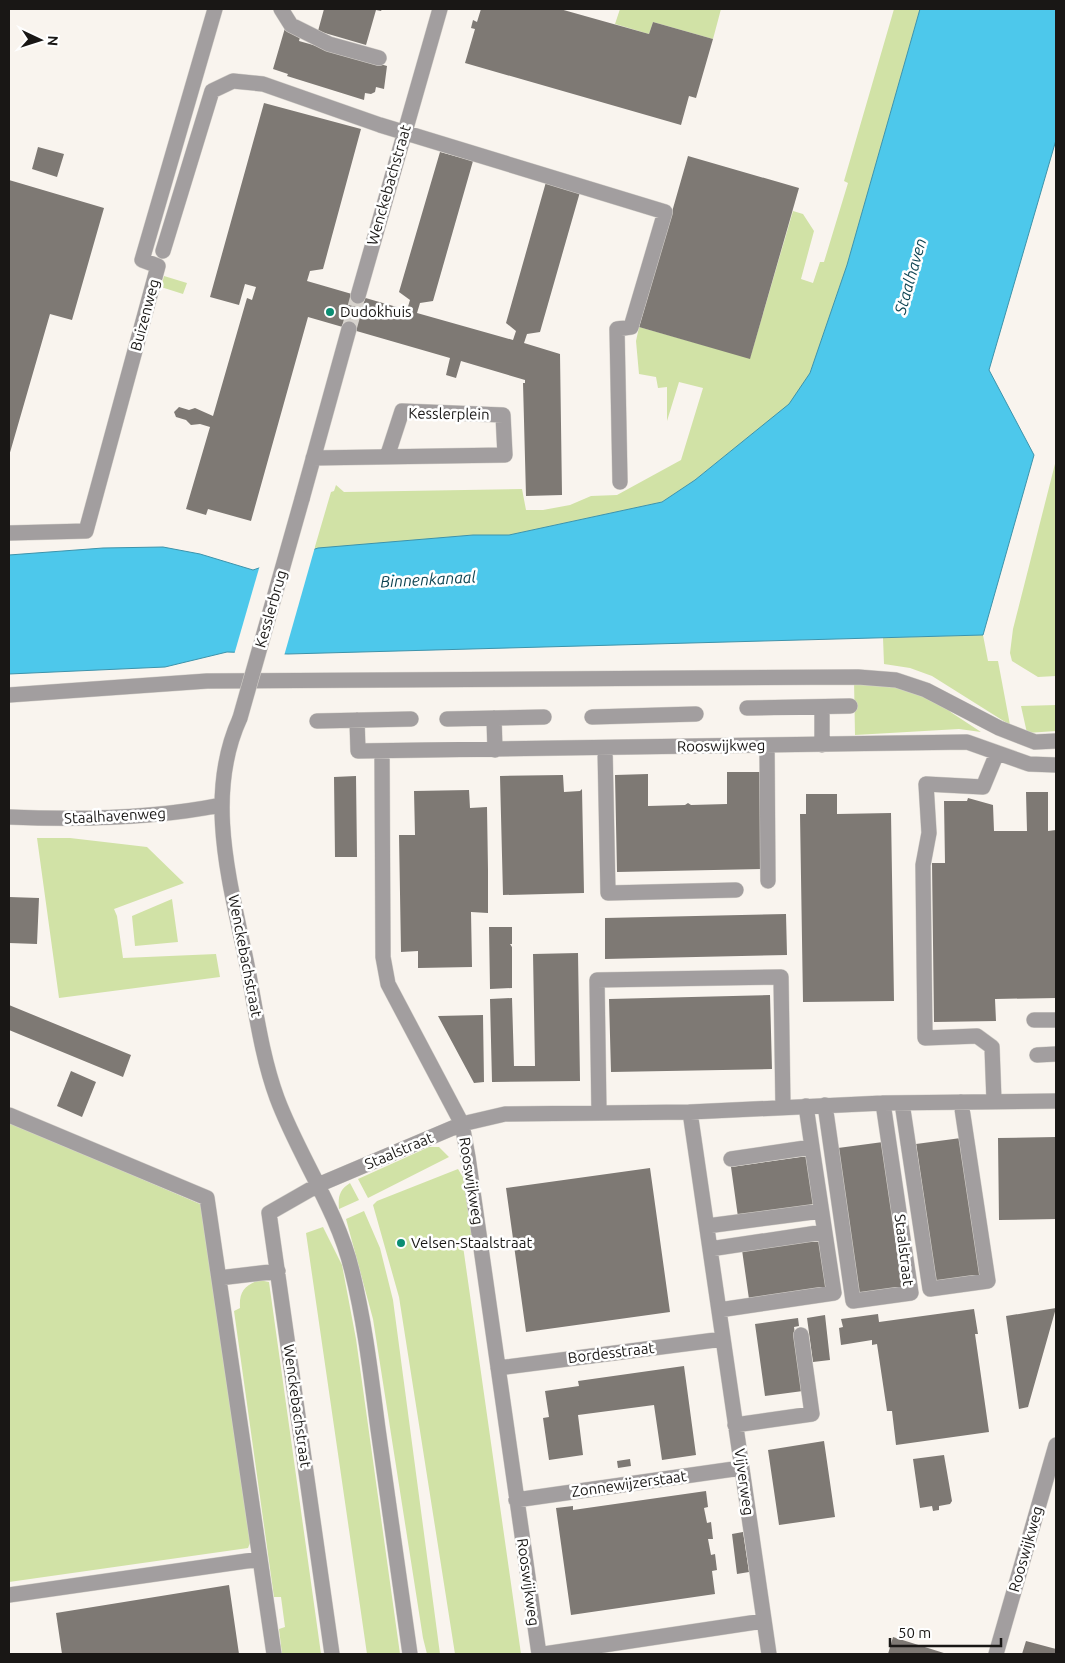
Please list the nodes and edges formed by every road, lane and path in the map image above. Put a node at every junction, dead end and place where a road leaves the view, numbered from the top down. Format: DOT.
graph roads {
  1 [pos="215,9"];
  2 [pos="281,9"];
  3 [pos="440,9"];
  4 [pos="379,58"];
  5 [pos="404,131"];
  6 [pos="163,252"];
  7 [pos="358,296"];
  8 [pos="349,329"];
  9 [pos="387,457"];
  10 [pos="313,458"];
  11 [pos="620,482"];
  12 [pos="9,533"];
  13 [pos="9,695"];
  14 [pos="850,706"];
  15 [pos="822,707"];
  16 [pos="747,708"];
  17 [pos="696,714"];
  18 [pos="544,717"];
  19 [pos="592,717"];
  20 [pos="240,718"];
  21 [pos="494,718"];
  22 [pos="411,719"];
  23 [pos="446,719"];
  24 [pos="357,720"];
  25 [pos="317,721"];
  26 [pos="1056,741"];
  27 [pos="822,745"];
  28 [pos="767,746"];
  29 [pos="606,748"];
  30 [pos="495,750"];
  31 [pos="382,752"];
  32 [pos="997,753"];
  33 [pos="1056,765"];
  34 [pos="221,805"];
  35 [pos="9,817"];
  36 [pos="768,881"];
  37 [pos="736,890"];
  38 [pos="1034,1020"];
  39 [pos="1056,1020"];
  40 [pos="1056,1054"];
  41 [pos="1038,1055"];
  42 [pos="1056,1101"];
  43 [pos="961,1102"];
  44 [pos="994,1102"];
  45 [pos="883,1103"];
  46 [pos="902,1103"];
  47 [pos="825,1105"];
  48 [pos="806,1106"];
  49 [pos="783,1107"];
  50 [pos="690,1112"];
  51 [pos="599,1113"];
  52 [pos="9,1115"];
  53 [pos="462,1124"];
  54 [pos="812,1147"];
  55 [pos="731,1159"];
  56 [pos="318,1185"];
  57 [pos="822,1211"];
  58 [pos="707,1226"];
  59 [pos="824,1232"];
  60 [pos="710,1249"];
  61 [pos="278,1271"];
  62 [pos="219,1278"];
  63 [pos="719,1310"];
  64 [pos="801,1335"];
  65 [pos="723,1339"];
  66 [pos="498,1368"];
  67 [pos="735,1425"];
  68 [pos="1056,1445"];
  69 [pos="741,1468"];
  70 [pos="516,1500"];
  71 [pos="260,1559"];
  72 [pos="9,1595"];
  73 [pos="764,1621"];
  74 [pos="274,1654"];
  75 [pos="332,1654"];
  76 [pos="410,1654"];
  77 [pos="539,1654"];
  78 [pos="544,1654"];
  79 [pos="769,1654"];
  80 [pos="996,1654"];
  1 -- 12 [label="street, Buizenweg"];
  2 -- 4 [label="street"];
  3 -- 5 [label="street, Wenckebachstraat"];
  5 -- 6 [label="street"];
  5 -- 7 [label="street, Wenckebachstraat"];
  5 -- 11 [label="street"];
  8 -- 10 [label="street"];
  9 -- 9 [label="street, Kesslerplein"];
  9 -- 10 [label="street, Kesslerplein"];
  10 -- 20 [label="street, Kesslerbrug, bridge"];
  13 -- 26 [label="street"];
  14 -- 15 [label="street"];
  15 -- 16 [label="street"];
  15 -- 27 [label="street"];
  17 -- 19 [label="street"];
  18 -- 21 [label="street"];
  20 -- 34 [label="street, Wenckebachstraat"];
  21 -- 23 [label="street"];
  21 -- 30 [label="street"];
  22 -- 24 [label="street"];
  24 -- 25 [label="street"];
  24 -- 31 [label="street, Rooswijkweg"];
  27 -- 28 [label="street, Rooswijkweg"];
  27 -- 32 [label="street, Rooswijkweg"];
  28 -- 29 [label="street, Rooswijkweg"];
  28 -- 36 [label="street"];
  29 -- 30 [label="street, Rooswijkweg"];
  29 -- 37 [label="street"];
  30 -- 31 [label="street, Rooswijkweg"];
  31 -- 53 [label="street, Rooswijkweg"];
  32 -- 33 [label="street, Rooswijkweg"];
  32 -- 44 [label="street"];
  34 -- 35 [label="street, Staalhavenweg"];
  34 -- 56 [label="street, Wenckebachstraat"];
  38 -- 39 [label="street"];
  40 -- 41 [label="street"];
  42 -- 44 [label="street, Staalstraat"];
  43 -- 44 [label="street, Staalstraat"];
  43 -- 46 [label="street, Staalstraat"];
  43 -- 46 [label="street, Staalstraat"];
  45 -- 46 [label="street, Staalstraat"];
  45 -- 47 [label="street, Staalstraat"];
  45 -- 47 [label="street, Staalstraat"];
  47 -- 48 [label="street, Staalstraat"];
  48 -- 49 [label="street, Staalstraat"];
  48 -- 54 [label="street"];
  49 -- 50 [label="street, Staalstraat"];
  49 -- 51 [label="street"];
  50 -- 51 [label="street, Staalstraat"];
  50 -- 58 [label="street, Vijverweg"];
  51 -- 53 [label="street, Staalstraat"];
  52 -- 62 [label="street"];
  53 -- 56 [label="street, Staalstraat"];
  53 -- 66 [label="street, Rooswijkweg"];
  54 -- 55 [label="street"];
  54 -- 57 [label="street"];
  56 -- 61 [label="street, Wenckebachstraat"];
  56 -- 76 [label="street, Wenckebachstraat"];
  57 -- 58 [label="street"];
  57 -- 59 [label="street"];
  58 -- 60 [label="street, Vijverweg"];
  59 -- 60 [label="street"];
  59 -- 63 [label="street"];
  60 -- 63 [label="street, Vijverweg"];
  61 -- 62 [label="street"];
  61 -- 75 [label="street, Wenckebachstraat"];
  62 -- 71 [label="street"];
  63 -- 65 [label="street, Vijverweg"];
  64 -- 67 [label="street"];
  65 -- 66 [label="street, Bordesstraat"];
  65 -- 67 [label="street, Vijverweg"];
  66 -- 70 [label="street, Rooswijkweg"];
  67 -- 69 [label="street, Vijverweg"];
  68 -- 80 [label="street, Rooswijkweg"];
  69 -- 70 [label="street, Zonnewijzerstaat"];
  69 -- 73 [label="street, Vijverweg"];
  70 -- 77 [label="street, Rooswijkweg"];
  71 -- 72 [label="street"];
  71 -- 74 [label="street"];
  73 -- 78 [label="street"];
  73 -- 79 [label="street, Vijverweg"];
}
